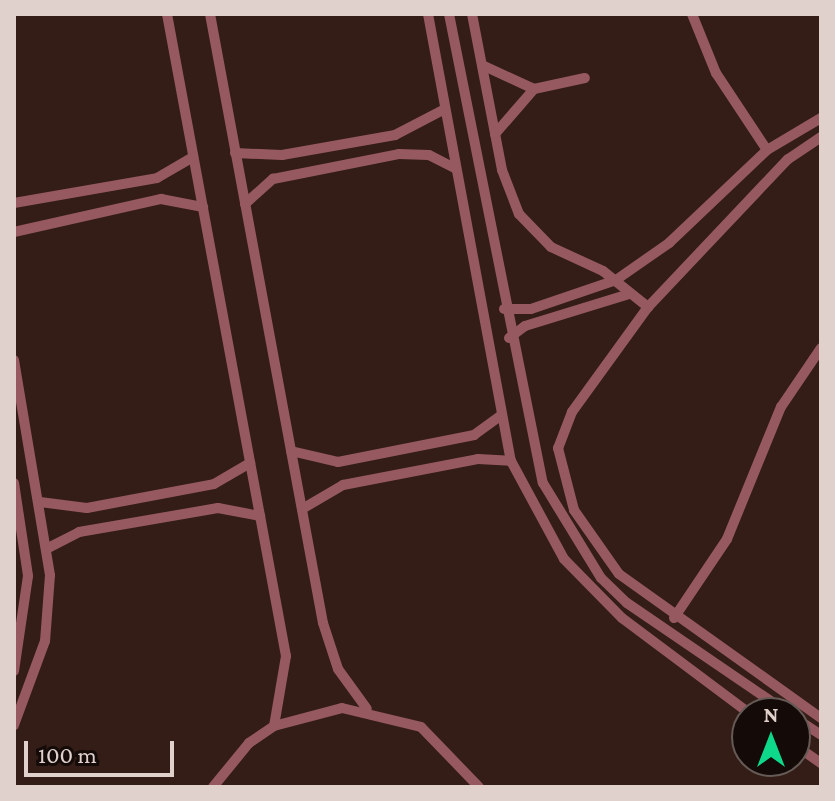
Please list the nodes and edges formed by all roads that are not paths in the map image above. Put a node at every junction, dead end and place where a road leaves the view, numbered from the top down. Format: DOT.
graph roads {
  1 [pos="167,14"];
  2 [pos="210,14"];
  3 [pos="472,14"];
  4 [pos="692,14"];
  5 [pos="449,16"];
  6 [pos="429,18"];
  7 [pos="458,64"];
  8 [pos="482,65"];
  9 [pos="438,68"];
  10 [pos="585,78"];
  11 [pos="534,89"];
  12 [pos="445,109"];
  13 [pos="821,118"];
  14 [pos="495,134"];
  15 [pos="821,137"];
  16 [pos="772,147"];
  17 [pos="235,153"];
  18 [pos="193,157"];
  19 [pos="788,159"];
  20 [pos="456,169"];
  21 [pos="14,203"];
  22 [pos="245,204"];
  23 [pos="203,207"];
  24 [pos="14,232"];
  25 [pos="616,280"];
  26 [pos="629,294"];
  27 [pos="648,307"];
  28 [pos="504,309"];
  29 [pos="509,338"];
  30 [pos="821,348"];
  31 [pos="14,360"];
  32 [pos="502,415"];
  33 [pos="291,451"];
  34 [pos="511,461"];
  35 [pos="250,463"];
  36 [pos="14,483"];
  37 [pos="40,502"];
  38 [pos="302,509"];
  39 [pos="260,516"];
  40 [pos="48,548"];
  41 [pos="674,618"];
  42 [pos="14,671"];
  43 [pos="764,697"];
  44 [pos="731,700"];
  45 [pos="367,709"];
  46 [pos="821,718"];
  47 [pos="14,725"];
  48 [pos="274,726"];
  49 [pos="213,787"];
  50 [pos="479,787"];
  1 -- 18 [label="street"];
  2 -- 17 [label="street"];
  3 -- 8 [label="street"];
  4 -- 16 [label="street"];
  5 -- 6 [label="street"];
  5 -- 7 [label="street"];
  6 -- 9 [label="street"];
  7 -- 9 [label="street"];
  7 -- 28 [label="street"];
  8 -- 11 [label="street"];
  8 -- 14 [label="street"];
  9 -- 12 [label="street"];
  10 -- 11 [label="street"];
  11 -- 14 [label="street"];
  12 -- 17 [label="street"];
  12 -- 20 [label="street"];
  13 -- 16 [label="street"];
  14 -- 25 [label="street"];
  15 -- 19 [label="street"];
  16 -- 19 [label="street"];
  16 -- 25 [label="street"];
  17 -- 22 [label="street"];
  18 -- 21 [label="street"];
  18 -- 23 [label="street"];
  19 -- 27 [label="street"];
  20 -- 22 [label="street"];
  20 -- 32 [label="street"];
  22 -- 33 [label="street"];
  23 -- 24 [label="street"];
  23 -- 35 [label="street"];
  25 -- 26 [label="street"];
  25 -- 28 [label="street"];
  26 -- 27 [label="street"];
  26 -- 29 [label="street"];
  27 -- 41 [label="street"];
  28 -- 29 [label="street"];
  29 -- 43 [label="street"];
  30 -- 41 [label="street"];
  31 -- 37 [label="street"];
  32 -- 33 [label="street"];
  32 -- 34 [label="street"];
  33 -- 38 [label="street"];
  34 -- 38 [label="street"];
  34 -- 44 [label="street"];
  35 -- 37 [label="street"];
  35 -- 39 [label="street"];
  36 -- 42 [label="street"];
  37 -- 40 [label="street"];
  38 -- 45 [label="street"];
  39 -- 40 [label="street"];
  39 -- 48 [label="street"];
  40 -- 47 [label="street"];
  41 -- 46 [label="street"];
  45 -- 48 [label="street"];
  45 -- 50 [label="street"];
  48 -- 49 [label="street"];
}
